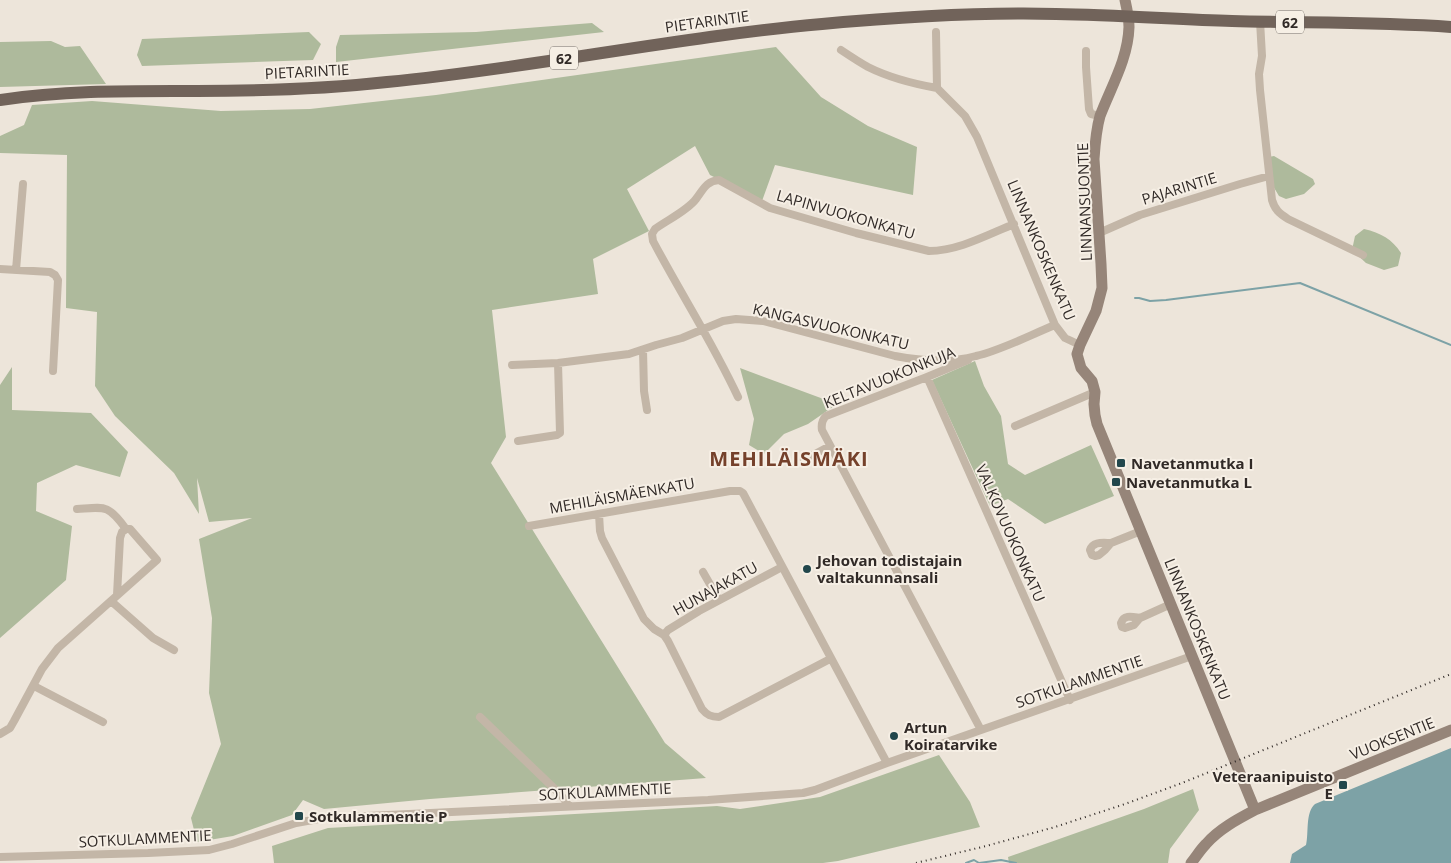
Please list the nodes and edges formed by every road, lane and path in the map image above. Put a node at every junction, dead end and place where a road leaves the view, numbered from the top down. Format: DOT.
graph roads {
  1 [pos="1125,0"];
  2 [pos="1128,16"];
  3 [pos="1260,21"];
  4 [pos="1451,27"];
  5 [pos="936,32"];
  6 [pos="841,50"];
  7 [pos="1086,51"];
  8 [pos="938,88"];
  9 [pos="0,100"];
  10 [pos="1100,116"];
  11 [pos="1269,176"];
  12 [pos="23,184"];
  13 [pos="1014,224"];
  14 [pos="1099,233"];
  15 [pos="1363,255"];
  16 [pos="0,269"];
  17 [pos="16,270"];
  18 [pos="1055,325"];
  19 [pos="704,329"];
  20 [pos="1080,344"];
  21 [pos="643,350"];
  22 [pos="975,356"];
  23 [pos="558,363"];
  24 [pos="512,365"];
  25 [pos="53,371"];
  26 [pos="927,378"];
  27 [pos="1095,392"];
  28 [pos="738,397"];
  29 [pos="647,410"];
  30 [pos="1014,426"];
  31 [pos="518,441"];
  32 [pos="830,446"];
  33 [pos="804,460"];
  34 [pos="77,509"];
  35 [pos="599,514"];
  36 [pos="529,526"];
  37 [pos="126,529"];
  38 [pos="1141,531"];
  39 [pos="1111,543"];
  40 [pos="782,567"];
  41 [pos="703,572"];
  42 [pos="117,595"];
  43 [pos="719,600"];
  44 [pos="111,601"];
  45 [pos="1171,604"];
  46 [pos="1140,618"];
  47 [pos="664,635"];
  48 [pos="174,650"];
  49 [pos="1192,656"];
  50 [pos="830,659"];
  51 [pos="34,686"];
  52 [pos="1070,700"];
  53 [pos="480,717"];
  54 [pos="103,722"];
  55 [pos="981,730"];
  56 [pos="1451,730"];
  57 [pos="0,734"];
  58 [pos="887,763"];
  59 [pos="569,806"];
  60 [pos="1255,810"];
  61 [pos="0,857"];
  62 [pos="1191,863"];
  1 -- 2 [label="street, LINNANSUONTIE"];
  2 -- 3 [label="main road, PIETARINTIE / 62"];
  2 -- 9 [label="main road, PIETARINTIE / 62"];
  2 -- 10 [label="street, LINNANSUONTIE"];
  3 -- 4 [label="main road, PIETARINTIE / 62"];
  3 -- 11 [label="street"];
  5 -- 8 [label="street"];
  6 -- 8 [label="street"];
  7 -- 10 [label="street"];
  8 -- 13 [label="street, LINNANKOSKENKATU"];
  10 -- 14 [label="street, LINNANSUONTIE"];
  11 -- 14 [label="street, PAJARINTIE"];
  11 -- 15 [label="street"];
  12 -- 17 [label="street"];
  13 -- 18 [label="street, LINNANKOSKENKATU"];
  13 -- 19 [label="street, LAPINVUOKONKATU"];
  14 -- 20 [label="street, LINNANSUONTIE"];
  16 -- 17 [label="street"];
  17 -- 25 [label="street"];
  18 -- 20 [label="street, LINNANKOSKENKATU"];
  18 -- 22 [label="street, KANGASVUOKONKATU"];
  19 -- 21 [label="street, KANGASVUOKONKATU"];
  19 -- 22 [label="street, KANGASVUOKONKATU"];
  19 -- 28 [label="street"];
  20 -- 27 [label="street, LINNANKOSKENKATU"];
  21 -- 23 [label="street, KANGASVUOKONKATU"];
  21 -- 29 [label="street"];
  22 -- 26 [label="street, KELTAVUOKONKUJA"];
  23 -- 24 [label="street, KANGASVUOKONKATU"];
  23 -- 31 [label="street"];
  26 -- 32 [label="street, KELTAVUOKONKUJA"];
  26 -- 52 [label="street, VALKOVUOKONKATU"];
  27 -- 30 [label="street"];
  27 -- 38 [label="street, LINNANKOSKENKATU"];
  32 -- 33 [label="street"];
  32 -- 55 [label="street"];
  34 -- 37 [label="street"];
  35 -- 36 [label="street, MEHILÄISMÄENKATU"];
  35 -- 40 [label="street, MEHILÄISMÄENKATU"];
  35 -- 47 [label="street"];
  37 -- 42 [label="street"];
  37 -- 42 [label="street"];
  38 -- 39 [label="street"];
  38 -- 45 [label="street, LINNANKOSKENKATU"];
  40 -- 43 [label="street, HUNAJAKATU"];
  40 -- 50 [label="street, MEHILÄISMÄENKATU"];
  41 -- 43 [label="street"];
  42 -- 44 [label="street"];
  43 -- 47 [label="street, HUNAJAKATU"];
  44 -- 48 [label="street"];
  44 -- 51 [label="street"];
  45 -- 46 [label="street"];
  45 -- 49 [label="street, LINNANKOSKENKATU"];
  47 -- 50 [label="street"];
  49 -- 52 [label="street, SOTKULAMMENTIE"];
  49 -- 60 [label="street, LINNANKOSKENKATU"];
  50 -- 58 [label="street, MEHILÄISMÄENKATU"];
  51 -- 54 [label="street"];
  51 -- 57 [label="street"];
  52 -- 55 [label="street, SOTKULAMMENTIE"];
  53 -- 59 [label="street"];
  55 -- 58 [label="street, SOTKULAMMENTIE"];
  56 -- 60 [label="street, VUOKSENTIE"];
  58 -- 59 [label="street, SOTKULAMMENTIE"];
  59 -- 61 [label="street, SOTKULAMMENTIE"];
  60 -- 62 [label="street, VUOKSENTIE"];
}
